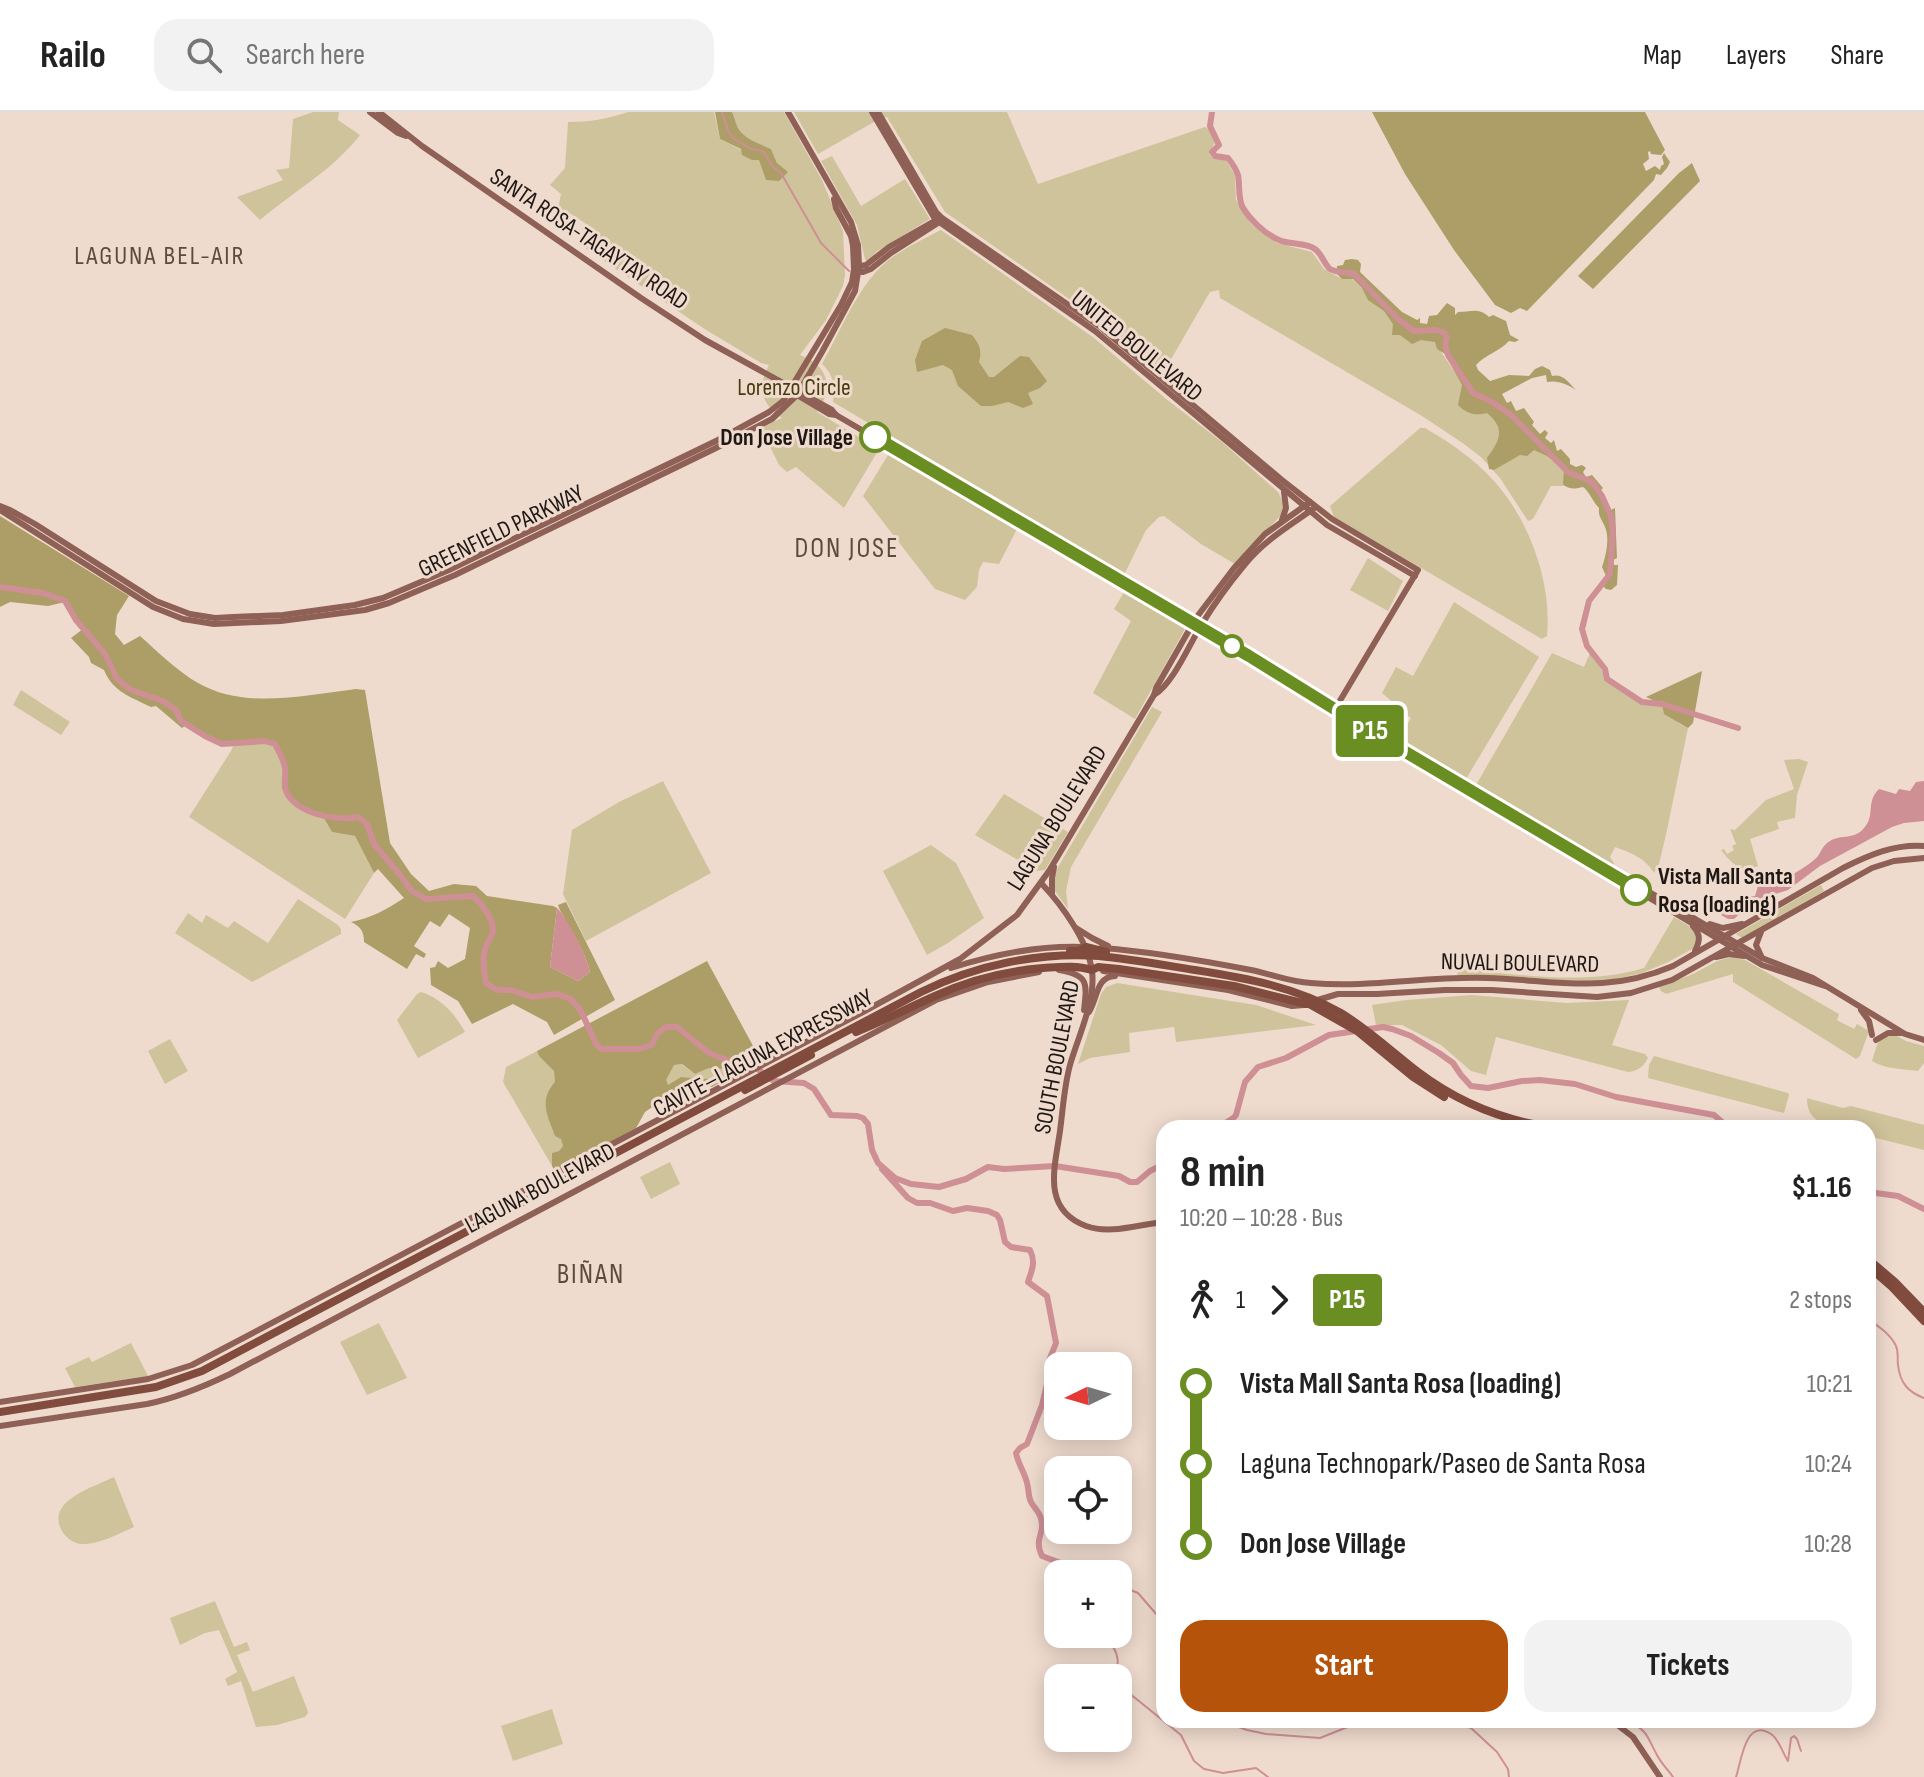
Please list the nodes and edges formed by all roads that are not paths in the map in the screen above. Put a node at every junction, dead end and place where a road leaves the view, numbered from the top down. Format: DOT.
graph roads {
  1 [pos="370,112"];
  2 [pos="379,112"];
  3 [pos="788,112"];
  4 [pos="872,112"];
  5 [pos="878,112"];
  6 [pos="410,137"];
  7 [pos="939,220"];
  8 [pos="857,269"];
  9 [pos="794,391"];
  10 [pos="1283,489"];
  11 [pos="1310,506"];
  12 [pos="0,508"];
  13 [pos="1281,522"];
  14 [pos="1253,550"];
  15 [pos="1193,623"];
  16 [pos="1200,628"];
  17 [pos="1154,695"];
  18 [pos="1335,709"];
  19 [pos="1924,846"];
  20 [pos="1924,858"];
  21 [pos="1056,859"];
  22 [pos="1041,883"];
  23 [pos="1627,883"];
  24 [pos="1052,894"];
  25 [pos="1661,899"];
  26 [pos="1697,917"];
  27 [pos="1684,918"];
  28 [pos="1751,922"];
  29 [pos="1073,925"];
  30 [pos="1705,925"];
  31 [pos="1763,929"];
  32 [pos="1078,933"];
  33 [pos="1722,938"];
  34 [pos="1734,945"];
  35 [pos="1072,947"];
  36 [pos="1115,949"];
  37 [pos="1693,954"];
  38 [pos="1083,955"];
  39 [pos="1712,957"];
  40 [pos="1747,957"];
  41 [pos="1762,958"];
  42 [pos="1102,959"];
  43 [pos="1673,966"];
  44 [pos="1059,970"];
  45 [pos="1092,970"];
  46 [pos="937,973"];
  47 [pos="1678,976"];
  48 [pos="1146,977"];
  49 [pos="1825,986"];
  50 [pos="1856,1005"];
  51 [pos="1315,1006"];
  52 [pos="1328,1006"];
  53 [pos="1083,1022"];
  54 [pos="855,1029"];
  55 [pos="1905,1034"];
  56 [pos="1372,1038"];
  57 [pos="1924,1040"];
  58 [pos="761,1079"];
  59 [pos="1500,1120"];
  60 [pos="1517,1120"];
  61 [pos="1156,1223"];
  62 [pos="410,1260"];
  63 [pos="1876,1267"];
  64 [pos="1876,1272"];
  65 [pos="1898,1289"];
  66 [pos="1914,1306"];
  67 [pos="1924,1312"];
  68 [pos="1924,1321"];
  69 [pos="0,1402"];
  70 [pos="0,1414"];
  71 [pos="0,1426"];
  72 [pos="1621,1728"];
  73 [pos="1660,1777"];
  1 -- 6 [label="main road, SANTA ROSA-TAGAYTAY ROAD"];
  2 -- 6 [label="main road, SANTA ROSA-TAGAYTAY ROAD"];
  3 -- 8 [label="main road, GREENFIELD PARKWAY"];
  4 -- 7 [label="main road, UNITED BOULEVARD"];
  5 -- 7 [label="main road, UNITED BOULEVARD"];
  6 -- 9 [label="main road, SANTA ROSA-TAGAYTAY ROAD"];
  7 -- 8 [label="main road"];
  7 -- 10 [label="main road, UNITED BOULEVARD"];
  7 -- 11 [label="main road, UNITED BOULEVARD"];
  8 -- 9 [label="main road, GREENFIELD PARKWAY"];
  9 -- 12 [label="main road, GREENFIELD PARKWAY"];
  9 -- 15 [label="main road, SANTA ROSA-TAGAYTAY ROAD"];
  10 -- 11 [label="main road, UNITED BOULEVARD"];
  10 -- 13 [label="main road"];
  11 -- 13 [label="main road, LAGUNA BOULEVARD"];
  11 -- 14 [label="main road, LAGUNA BOULEVARD"];
  11 -- 18 [label="main road, UNITED BOULEVARD"];
  13 -- 14 [label="main road, LAGUNA BOULEVARD"];
  14 -- 15 [label="main road, LAGUNA BOULEVARD"];
  14 -- 16 [label="main road, LAGUNA BOULEVARD"];
  15 -- 16 [label="main road, SANTA ROSA-TAGAYTAY ROAD"];
  15 -- 17 [label="main road, LAGUNA BOULEVARD"];
  16 -- 17 [label="main road, LAGUNA BOULEVARD"];
  16 -- 18 [label="main road, SANTA ROSA-TAGAYTAY ROAD"];
  17 -- 21 [label="main road, LAGUNA BOULEVARD"];
  18 -- 23 [label="main road, SANTA ROSA-TAGAYTAY ROAD"];
  19 -- 28 [label="main road, NUVALI BOULEVARD"];
  20 -- 31 [label="main road, NUVALI BOULEVARD"];
  21 -- 22 [label="main road, LAGUNA BOULEVARD"];
  21 -- 24 [label="main road"];
  22 -- 24 [label="main road, SOUTH BOULEVARD"];
  22 -- 46 [label="main road, LAGUNA BOULEVARD"];
  23 -- 25 [label="main road, SANTA ROSA-TAGAYTAY ROAD"];
  23 -- 27 [label="main road, SANTA ROSA-TAGAYTAY ROAD"];
  24 -- 29 [label="main road, SOUTH BOULEVARD"];
  25 -- 26 [label="main road"];
  25 -- 30 [label="main road, SANTA ROSA-TAGAYTAY ROAD"];
  26 -- 28 [label="main road"];
  26 -- 30 [label="main road"];
  27 -- 33 [label="main road, SANTA ROSA-TAGAYTAY ROAD"];
  27 -- 37 [label="main road"];
  28 -- 33 [label="main road, NUVALI BOULEVARD"];
  29 -- 32 [label="main road, SOUTH BOULEVARD"];
  29 -- 36 [label="main road"];
  30 -- 33 [label="main road, SANTA ROSA-TAGAYTAY ROAD"];
  31 -- 34 [label="main road, NUVALI BOULEVARD"];
  31 -- 41 [label="main road"];
  32 -- 35 [label="main road"];
  32 -- 38 [label="main road, SOUTH BOULEVARD"];
  33 -- 34 [label="main road, SANTA ROSA-TAGAYTAY ROAD"];
  33 -- 37 [label="main road, NUVALI BOULEVARD"];
  34 -- 39 [label="main road, NUVALI BOULEVARD"];
  34 -- 40 [label="main road, SANTA ROSA-TAGAYTAY ROAD"];
  34 -- 41 [label="main road, SANTA ROSA-TAGAYTAY ROAD"];
  35 -- 38 [label="main road, LAGUNA BOULEVARD"];
  35 -- 46 [label="main road, LAGUNA BOULEVARD"];
  36 -- 38 [label="main road, NUVALI BOULEVARD"];
  36 -- 43 [label="main road, NUVALI BOULEVARD"];
  37 -- 43 [label="main road, NUVALI BOULEVARD"];
  38 -- 42 [label="highway, CAVITE–LAGUNA EXPRESSWAY"];
  38 -- 45 [label="main road, SOUTH BOULEVARD"];
  38 -- 52 [label="highway"];
  38 -- 54 [label="highway, CAVITE–LAGUNA EXPRESSWAY"];
  38 -- 54 [label="highway"];
  39 -- 40 [label="main road"];
  39 -- 47 [label="main road, NUVALI BOULEVARD"];
  40 -- 49 [label="main road, SANTA ROSA-TAGAYTAY ROAD"];
  41 -- 49 [label="main road, SANTA ROSA-TAGAYTAY ROAD"];
  42 -- 51 [label="highway, CAVITE–LAGUNA EXPRESSWAY"];
  42 -- 52 [label="highway, CAVITE–LAGUNA EXPRESSWAY"];
  43 -- 47 [label="main road"];
  44 -- 45 [label="main road, LAGUNA BOULEVARD"];
  44 -- 53 [label="main road"];
  44 -- 58 [label="main road, LAGUNA BOULEVARD"];
  45 -- 48 [label="main road, NUVALI BOULEVARD"];
  45 -- 51 [label="highway"];
  45 -- 53 [label="main road, SOUTH BOULEVARD"];
  45 -- 54 [label="highway"];
  46 -- 58 [label="main road, LAGUNA BOULEVARD"];
  47 -- 48 [label="main road, NUVALI BOULEVARD"];
  48 -- 53 [label="main road"];
  49 -- 50 [label="main road, SANTA ROSA-TAGAYTAY ROAD"];
  50 -- 55 [label="main road, SANTA ROSA-TAGAYTAY ROAD"];
  50 -- 55 [label="main road"];
  51 -- 56 [label="highway, CAVITE–LAGUNA EXPRESSWAY"];
  52 -- 56 [label="highway, CAVITE–LAGUNA EXPRESSWAY"];
  53 -- 61 [label="main road, SOUTH BOULEVARD"];
  54 -- 58 [label="highway, CAVITE–LAGUNA EXPRESSWAY"];
  55 -- 57 [label="main road, SANTA ROSA-TAGAYTAY ROAD"];
  56 -- 59 [label="highway, CAVITE–LAGUNA EXPRESSWAY"];
  56 -- 60 [label="highway, CAVITE–LAGUNA EXPRESSWAY"];
  58 -- 62 [label="highway, CAVITE–LAGUNA EXPRESSWAY"];
  58 -- 62 [label="main road, LAGUNA BOULEVARD"];
  58 -- 71 [label="main road, LAGUNA BOULEVARD"];
  62 -- 69 [label="main road, LAGUNA BOULEVARD"];
  62 -- 70 [label="highway, CAVITE–LAGUNA EXPRESSWAY"];
  63 -- 65 [label="highway"];
  64 -- 65 [label="highway"];
  65 -- 66 [label="highway"];
  66 -- 67 [label="highway"];
  66 -- 68 [label="highway"];
  72 -- 73 [label="main road"];
}
